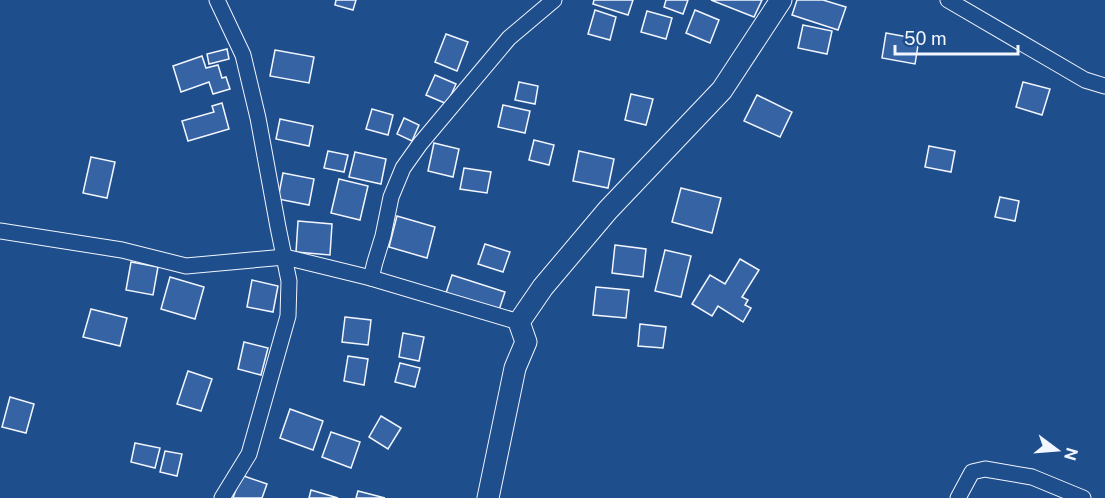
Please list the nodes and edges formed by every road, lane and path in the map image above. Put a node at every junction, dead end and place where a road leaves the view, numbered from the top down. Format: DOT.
graph roads {
  1 [pos="217,0"];
  2 [pos="554,0"];
  3 [pos="781,0"];
  4 [pos="948,0"];
  5 [pos="1105,86"];
  6 [pos="0,231"];
  7 [pos="285,257"];
  8 [pos="371,278"];
  9 [pos="519,322"];
  10 [pos="222,498"];
  11 [pos="488,498"];
  12 [pos="958,498"];
  13 [pos="1083,498"];
  1 -- 7 [label="street"];
  2 -- 8 [label="street"];
  3 -- 9 [label="main road"];
  4 -- 5 [label="street"];
  6 -- 7 [label="street"];
  7 -- 8 [label="street"];
  7 -- 10 [label="street"];
  8 -- 9 [label="street"];
  9 -- 11 [label="main road"];
  12 -- 13 [label="street"];
}
